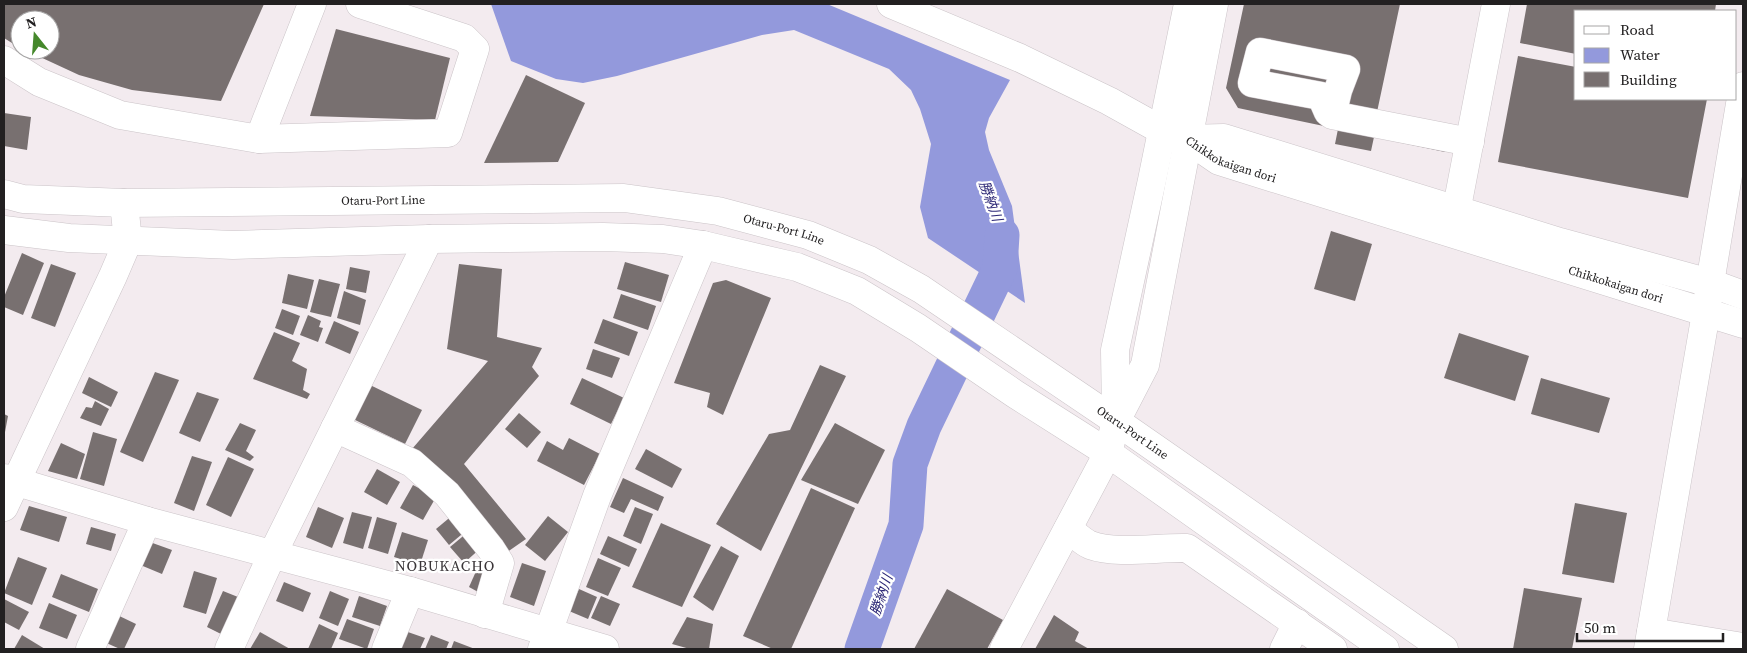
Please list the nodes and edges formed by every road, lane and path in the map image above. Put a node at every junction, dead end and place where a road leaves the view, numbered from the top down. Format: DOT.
graph roads {
  1 [pos="312,4"];
  2 [pos="360,4"];
  3 [pos="891,4"];
  4 [pos="1188,4"];
  5 [pos="1214,4"];
  6 [pos="1496,4"];
  7 [pos="4,60"];
  8 [pos="1742,97"];
  9 [pos="1332,115"];
  10 [pos="1175,135"];
  11 [pos="259,139"];
  12 [pos="1459,140"];
  13 [pos="4,194"];
  14 [pos="124,203"];
  15 [pos="1454,222"];
  16 [pos="4,230"];
  17 [pos="429,239"];
  18 [pos="128,241"];
  19 [pos="703,245"];
  20 [pos="1710,283"];
  21 [pos="1743,295"];
  22 [pos="1706,313"];
  23 [pos="1743,324"];
  24 [pos="1116,421"];
  25 [pos="335,428"];
  26 [pos="1108,453"];
  27 [pos="9,480"];
  28 [pos="4,507"];
  29 [pos="147,521"];
  30 [pos="1068,529"];
  31 [pos="272,555"];
  32 [pos="410,591"];
  33 [pos="485,614"];
  34 [pos="1297,623"];
  35 [pos="1650,640"];
  36 [pos="545,641"];
  37 [pos="1743,647"];
  38 [pos="90,649"];
  39 [pos="229,649"];
  40 [pos="386,649"];
  41 [pos="605,649"];
  42 [pos="1004,649"];
  43 [pos="1284,649"];
  44 [pos="1333,649"];
  45 [pos="1385,649"];
  46 [pos="1444,649"];
  1 -- 11 [label="street"];
  2 -- 11 [label="street"];
  3 -- 10 [label="street, Chikkokaigan dori"];
  4 -- 10 [label="street"];
  5 -- 10 [label="street"];
  6 -- 12 [label="street"];
  7 -- 11 [label="street"];
  8 -- 20 [label="street"];
  9 -- 12 [label="street"];
  10 -- 15 [label="street, Chikkokaigan dori"];
  10 -- 24 [label="street"];
  12 -- 15 [label="street"];
  13 -- 14 [label="street, Otaru-Port Line"];
  14 -- 18 [label="street"];
  14 -- 24 [label="street, Otaru-Port Line"];
  15 -- 20 [label="street, Chikkokaigan dori"];
  15 -- 22 [label="street, Chikkokaigan dori"];
  16 -- 18 [label="street"];
  17 -- 18 [label="street"];
  17 -- 19 [label="street"];
  17 -- 25 [label="street"];
  18 -- 27 [label="street"];
  19 -- 26 [label="street"];
  19 -- 36 [label="street"];
  20 -- 21 [label="street, Chikkokaigan dori"];
  20 -- 22 [label="street"];
  22 -- 23 [label="street, Chikkokaigan dori"];
  22 -- 35 [label="street"];
  24 -- 26 [label="street"];
  24 -- 46 [label="street, Otaru-Port Line"];
  25 -- 31 [label="street"];
  25 -- 33 [label="street"];
  26 -- 30 [label="street"];
  26 -- 45 [label="street"];
  27 -- 28 [label="street"];
  27 -- 29 [label="street"];
  29 -- 31 [label="street"];
  29 -- 38 [label="street"];
  30 -- 34 [label="street"];
  30 -- 42 [label="street"];
  31 -- 32 [label="street"];
  31 -- 39 [label="street"];
  32 -- 33 [label="street"];
  32 -- 40 [label="street"];
  33 -- 36 [label="street"];
  34 -- 43 [label="street"];
  34 -- 44 [label="street"];
  35 -- 37 [label="street"];
  36 -- 41 [label="street"];
}
